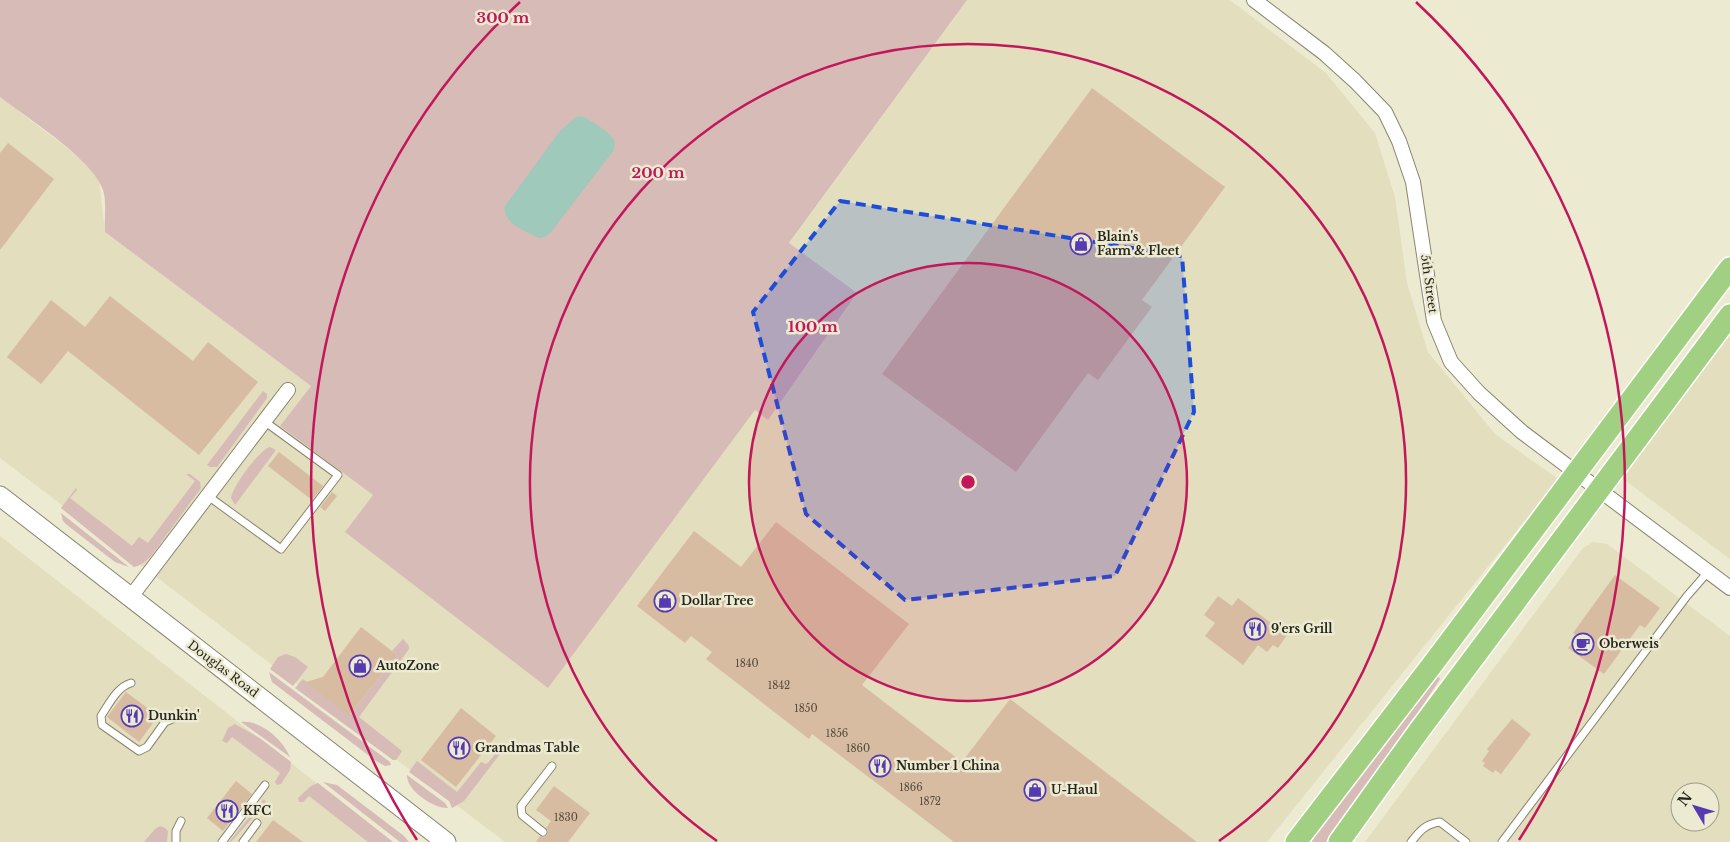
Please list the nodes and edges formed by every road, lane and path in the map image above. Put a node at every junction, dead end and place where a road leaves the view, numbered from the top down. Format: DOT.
graph roads {
  1 [pos="1254,0"];
  2 [pos="1730,268"];
  3 [pos="1730,315"];
  4 [pos="288,390"];
  5 [pos="264,421"];
  6 [pos="1576,472"];
  7 [pos="1599,490"];
  8 [pos="0,496"];
  9 [pos="208,496"];
  10 [pos="1708,572"];
  11 [pos="1730,588"];
  12 [pos="130,598"];
  13 [pos="131,683"];
  14 [pos="177,717"];
  15 [pos="552,766"];
  16 [pos="265,785"];
  17 [pos="182,821"];
  18 [pos="257,823"];
  19 [pos="543,832"];
  20 [pos="176,842"];
  21 [pos="222,842"];
  22 [pos="243,842"];
  23 [pos="446,842"];
  24 [pos="1296,842"];
  25 [pos="1339,842"];
  26 [pos="1411,842"];
  27 [pos="1466,842"];
  28 [pos="1502,842"];
  1 -- 6 [label="street, 5th Street"];
  2 -- 6 [label="main road"];
  3 -- 7 [label="main road"];
  4 -- 5 [label="street"];
  5 -- 9 [label="street"];
  5 -- 9 [label="lane"];
  6 -- 7 [label="street, 5th Street"];
  6 -- 24 [label="main road"];
  7 -- 10 [label="street, 5th Street"];
  7 -- 25 [label="main road"];
  8 -- 12 [label="street, Douglas Road"];
  9 -- 12 [label="street"];
  10 -- 11 [label="street, 5th Street"];
  10 -- 28 [label="lane"];
  12 -- 23 [label="street, Douglas Road"];
  13 -- 14 [label="lane"];
  15 -- 19 [label="lane"];
  16 -- 21 [label="lane"];
  17 -- 20 [label="lane"];
  18 -- 22 [label="lane"];
  26 -- 27 [label="lane"];
}
